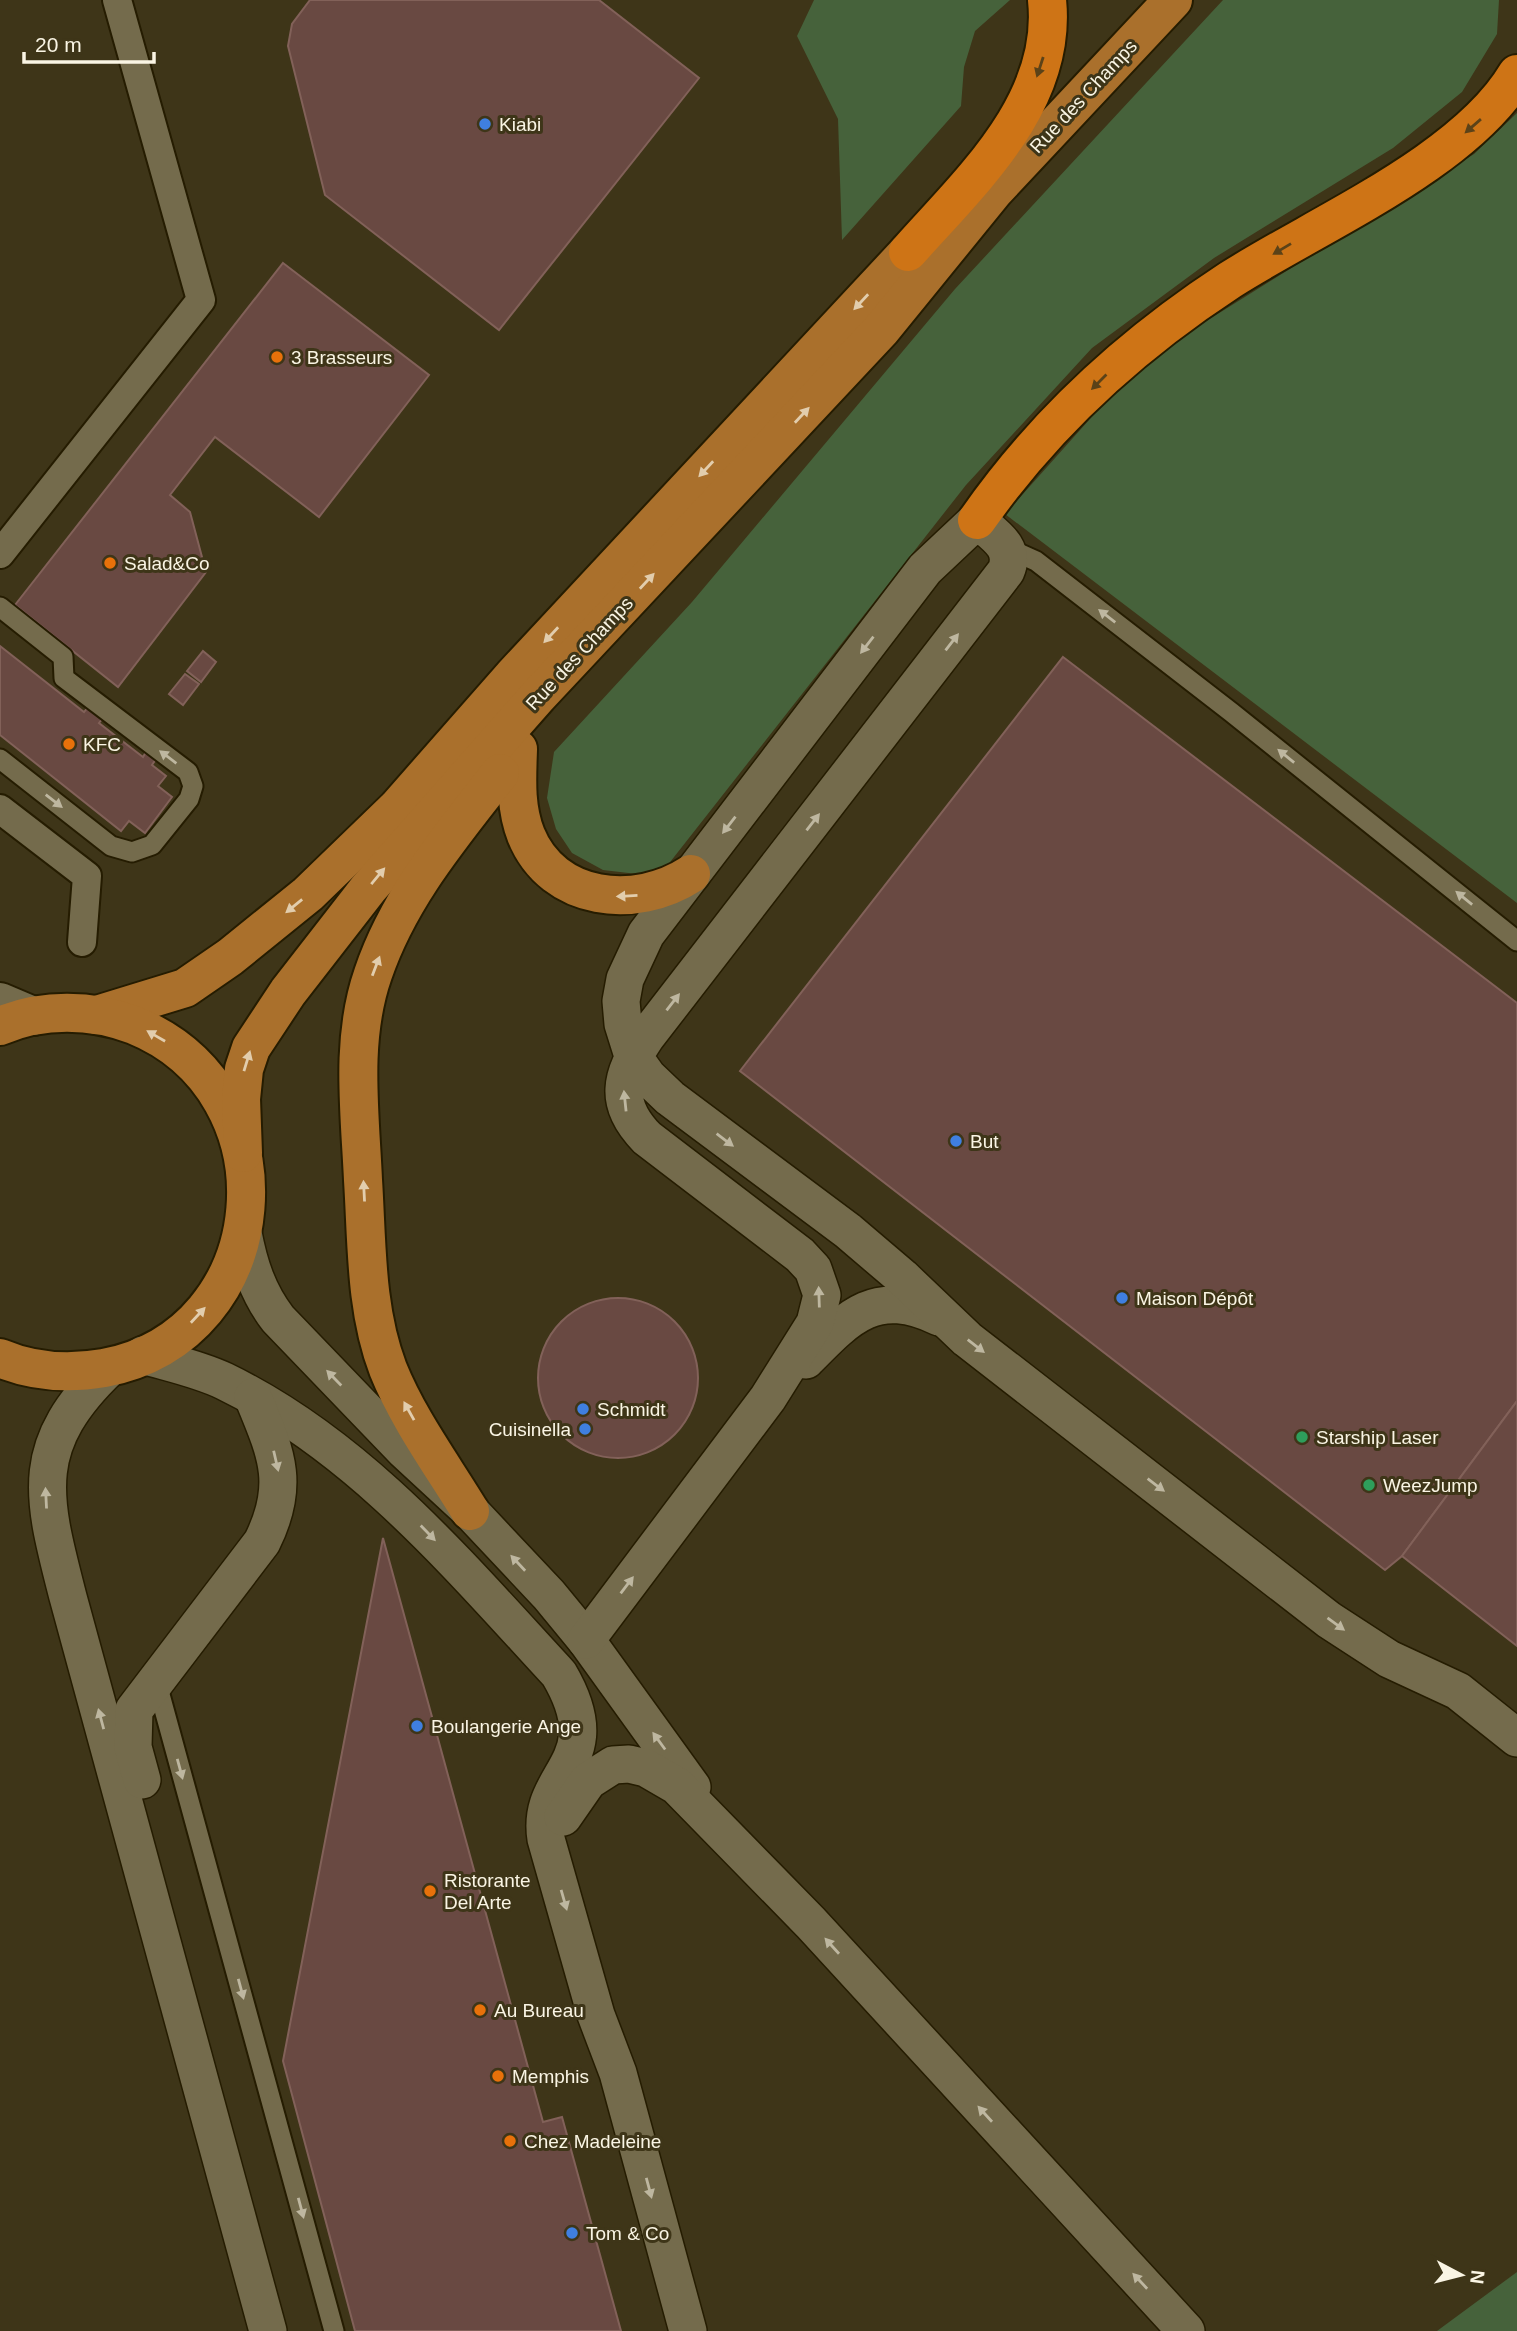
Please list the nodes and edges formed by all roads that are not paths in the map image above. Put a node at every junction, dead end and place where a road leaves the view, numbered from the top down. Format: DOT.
graph roads {
  1 [pos="117,0"];
  2 [pos="1048,0"];
  3 [pos="1173,0"];
  4 [pos="1517,74"];
  5 [pos="993,191"];
  6 [pos="908,252"];
  7 [pos="977,520"];
  8 [pos="1007,548"];
  9 [pos="0,554"];
  10 [pos="0,607"];
  11 [pos="591,640"];
  12 [pos="518,749"];
  13 [pos="0,759"];
  14 [pos="0,809"];
  15 [pos="691,874"];
  16 [pos="1517,941"];
  17 [pos="82,942"];
  18 [pos="11,1015"];
  19 [pos="97,1015"];
  20 [pos="633,1056"];
  21 [pos="243,1153"];
  22 [pos="243,1233"];
  23 [pos="943,1320"];
  24 [pos="126,1361"];
  25 [pos="10,1366"];
  26 [pos="253,1397"];
  27 [pos="768,1398"];
  28 [pos="470,1511"];
  29 [pos="586,1640"];
  30 [pos="156,1680"];
  31 [pos="1517,1738"];
  32 [pos="728,1836"];
  33 [pos="552,1858"];
  34 [pos="268,2331"];
  35 [pos="292,2331"];
  36 [pos="334,2331"];
  37 [pos="688,2331"];
  38 [pos="1186,2331"];
  1 -- 9 [label="street"];
  2 -- 6 [label="highway, one-way"];
  3 -- 5 [label="main road, Rue des Champs"];
  4 -- 7 [label="highway, one-way"];
  5 -- 6 [label="main road, Rue des Champs"];
  11 -- 5 [label="main road, Rue des Champs, one-way"];
  6 -- 19 [label="main road, Rue des Champs, one-way"];
  7 -- 8 [label="street"];
  7 -- 15 [label="street, one-way"];
  16 -- 8 [label="lane, one-way"];
  20 -- 8 [label="street, one-way"];
  13 -- 10 [label="lane, one-way"];
  11 -- 12 [label="main road"];
  21 -- 11 [label="main road, Rue des Champs, one-way"];
  15 -- 12 [label="main road, one-way"];
  28 -- 12 [label="main road, one-way"];
  14 -- 17 [label="street"];
  15 -- 20 [label="street"];
  18 -- 19 [label="main road"];
  21 -- 19 [label="main road, one-way"];
  20 -- 23 [label="street, one-way"];
  27 -- 20 [label="street, one-way"];
  21 -- 22 [label="main road"];
  24 -- 22 [label="main road, one-way"];
  28 -- 22 [label="street, one-way"];
  23 -- 27 [label="street"];
  23 -- 31 [label="street, one-way"];
  24 -- 25 [label="main road"];
  24 -- 26 [label="street"];
  34 -- 24 [label="street, one-way"];
  26 -- 30 [label="street, one-way"];
  26 -- 33 [label="street, one-way"];
  29 -- 27 [label="street, one-way"];
  29 -- 28 [label="street, one-way"];
  32 -- 29 [label="street, one-way"];
  30 -- 35 [label="street"];
  30 -- 36 [label="lane, one-way"];
  32 -- 33 [label="street"];
  38 -- 32 [label="street, one-way"];
  33 -- 37 [label="street, one-way"];
}
